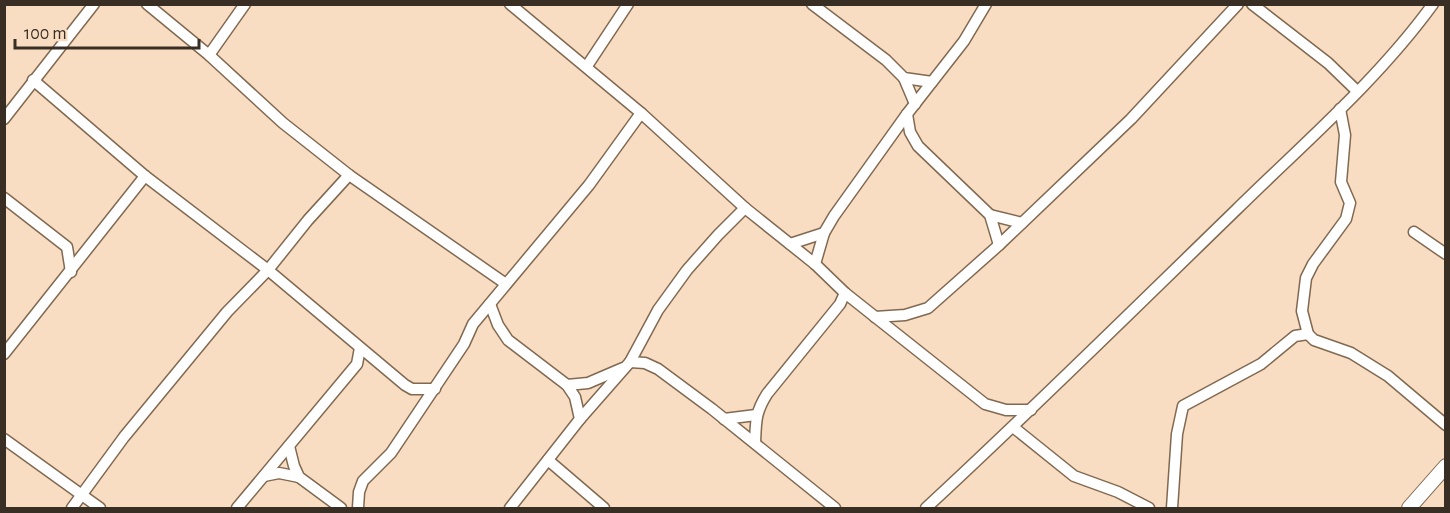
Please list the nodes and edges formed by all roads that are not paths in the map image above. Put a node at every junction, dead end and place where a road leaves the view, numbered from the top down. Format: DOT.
graph roads {
  1 [pos="94,4"];
  2 [pos="147,4"];
  3 [pos="245,4"];
  4 [pos="510,4"];
  5 [pos="628,4"];
  6 [pos="812,4"];
  7 [pos="986,4"];
  8 [pos="1238,4"];
  9 [pos="1252,4"];
  10 [pos="1433,4"];
  11 [pos="209,55"];
  12 [pos="587,66"];
  13 [pos="904,78"];
  14 [pos="33,80"];
  15 [pos="932,82"];
  16 [pos="1357,91"];
  17 [pos="915,104"];
  18 [pos="1340,109"];
  19 [pos="641,113"];
  20 [pos="908,114"];
  21 [pos="4,119"];
  22 [pos="349,175"];
  23 [pos="145,176"];
  24 [pos="4,198"];
  25 [pos="746,208"];
  26 [pos="990,215"];
  27 [pos="1022,222"];
  28 [pos="1414,232"];
  29 [pos="824,233"];
  30 [pos="790,244"];
  31 [pos="999,245"];
  32 [pos="1446,254"];
  33 [pos="815,264"];
  34 [pos="268,270"];
  35 [pos="71,272"];
  36 [pos="506,284"];
  37 [pos="845,293"];
  38 [pos="490,304"];
  39 [pos="875,317"];
  40 [pos="1308,334"];
  41 [pos="360,348"];
  42 [pos="4,354"];
  43 [pos="628,364"];
  44 [pos="567,385"];
  45 [pos="435,389"];
  46 [pos="1031,410"];
  47 [pos="756,415"];
  48 [pos="580,419"];
  49 [pos="724,419"];
  50 [pos="1446,425"];
  51 [pos="1013,427"];
  52 [pos="4,439"];
  53 [pos="755,443"];
  54 [pos="290,446"];
  55 [pos="548,460"];
  56 [pos="1446,466"];
  57 [pos="264,476"];
  58 [pos="299,477"];
  59 [pos="359,492"];
  60 [pos="82,494"];
  61 [pos="339,507"];
  62 [pos="72,508"];
  63 [pos="100,508"];
  64 [pos="237,508"];
  65 [pos="358,508"];
  66 [pos="510,508"];
  67 [pos="604,508"];
  68 [pos="835,508"];
  69 [pos="926,508"];
  70 [pos="1149,508"];
  71 [pos="1172,508"];
  72 [pos="1409,508"];
  1 -- 14 [label="street"];
  2 -- 11 [label="street"];
  3 -- 11 [label="street"];
  4 -- 12 [label="street"];
  5 -- 12 [label="street"];
  6 -- 13 [label="street"];
  7 -- 15 [label="street"];
  8 -- 27 [label="street"];
  9 -- 16 [label="street"];
  10 -- 16 [label="street"];
  11 -- 22 [label="street"];
  12 -- 19 [label="street"];
  13 -- 15 [label="street"];
  13 -- 17 [label="street"];
  14 -- 21 [label="street"];
  14 -- 23 [label="street"];
  15 -- 17 [label="street"];
  16 -- 18 [label="street"];
  17 -- 20 [label="street"];
  18 -- 40 [label="street"];
  18 -- 46 [label="street"];
  19 -- 25 [label="street"];
  19 -- 36 [label="street"];
  20 -- 26 [label="street"];
  20 -- 29 [label="street"];
  22 -- 34 [label="street"];
  22 -- 36 [label="street"];
  23 -- 34 [label="street"];
  23 -- 35 [label="street"];
  24 -- 35 [label="street"];
  25 -- 30 [label="street"];
  25 -- 43 [label="street"];
  26 -- 27 [label="street"];
  26 -- 31 [label="street"];
  27 -- 31 [label="street"];
  28 -- 32 [label="street"];
  29 -- 30 [label="street"];
  29 -- 33 [label="street"];
  30 -- 33 [label="street"];
  31 -- 39 [label="street"];
  33 -- 37 [label="street"];
  34 -- 41 [label="street"];
  34 -- 60 [label="street"];
  35 -- 42 [label="street"];
  36 -- 38 [label="street"];
  37 -- 39 [label="street"];
  37 -- 47 [label="street"];
  38 -- 44 [label="street"];
  38 -- 45 [label="street"];
  39 -- 46 [label="street"];
  40 -- 50 [label="street"];
  40 -- 71 [label="street"];
  41 -- 45 [label="street"];
  41 -- 54 [label="street"];
  43 -- 44 [label="street"];
  43 -- 48 [label="street"];
  43 -- 49 [label="street"];
  44 -- 48 [label="street"];
  45 -- 59 [label="street"];
  46 -- 51 [label="street"];
  47 -- 49 [label="street"];
  47 -- 53 [label="street"];
  48 -- 55 [label="street"];
  49 -- 53 [label="street"];
  51 -- 69 [label="street"];
  51 -- 70 [label="street"];
  52 -- 60 [label="street"];
  53 -- 68 [label="street"];
  54 -- 57 [label="street"];
  54 -- 58 [label="street"];
  55 -- 66 [label="street"];
  55 -- 67 [label="street"];
  56 -- 72 [label="main road"];
  57 -- 58 [label="street"];
  57 -- 64 [label="street"];
  58 -- 61 [label="street"];
  59 -- 61 [label="street"];
  59 -- 65 [label="street"];
  60 -- 62 [label="street"];
  60 -- 63 [label="street"];
}
